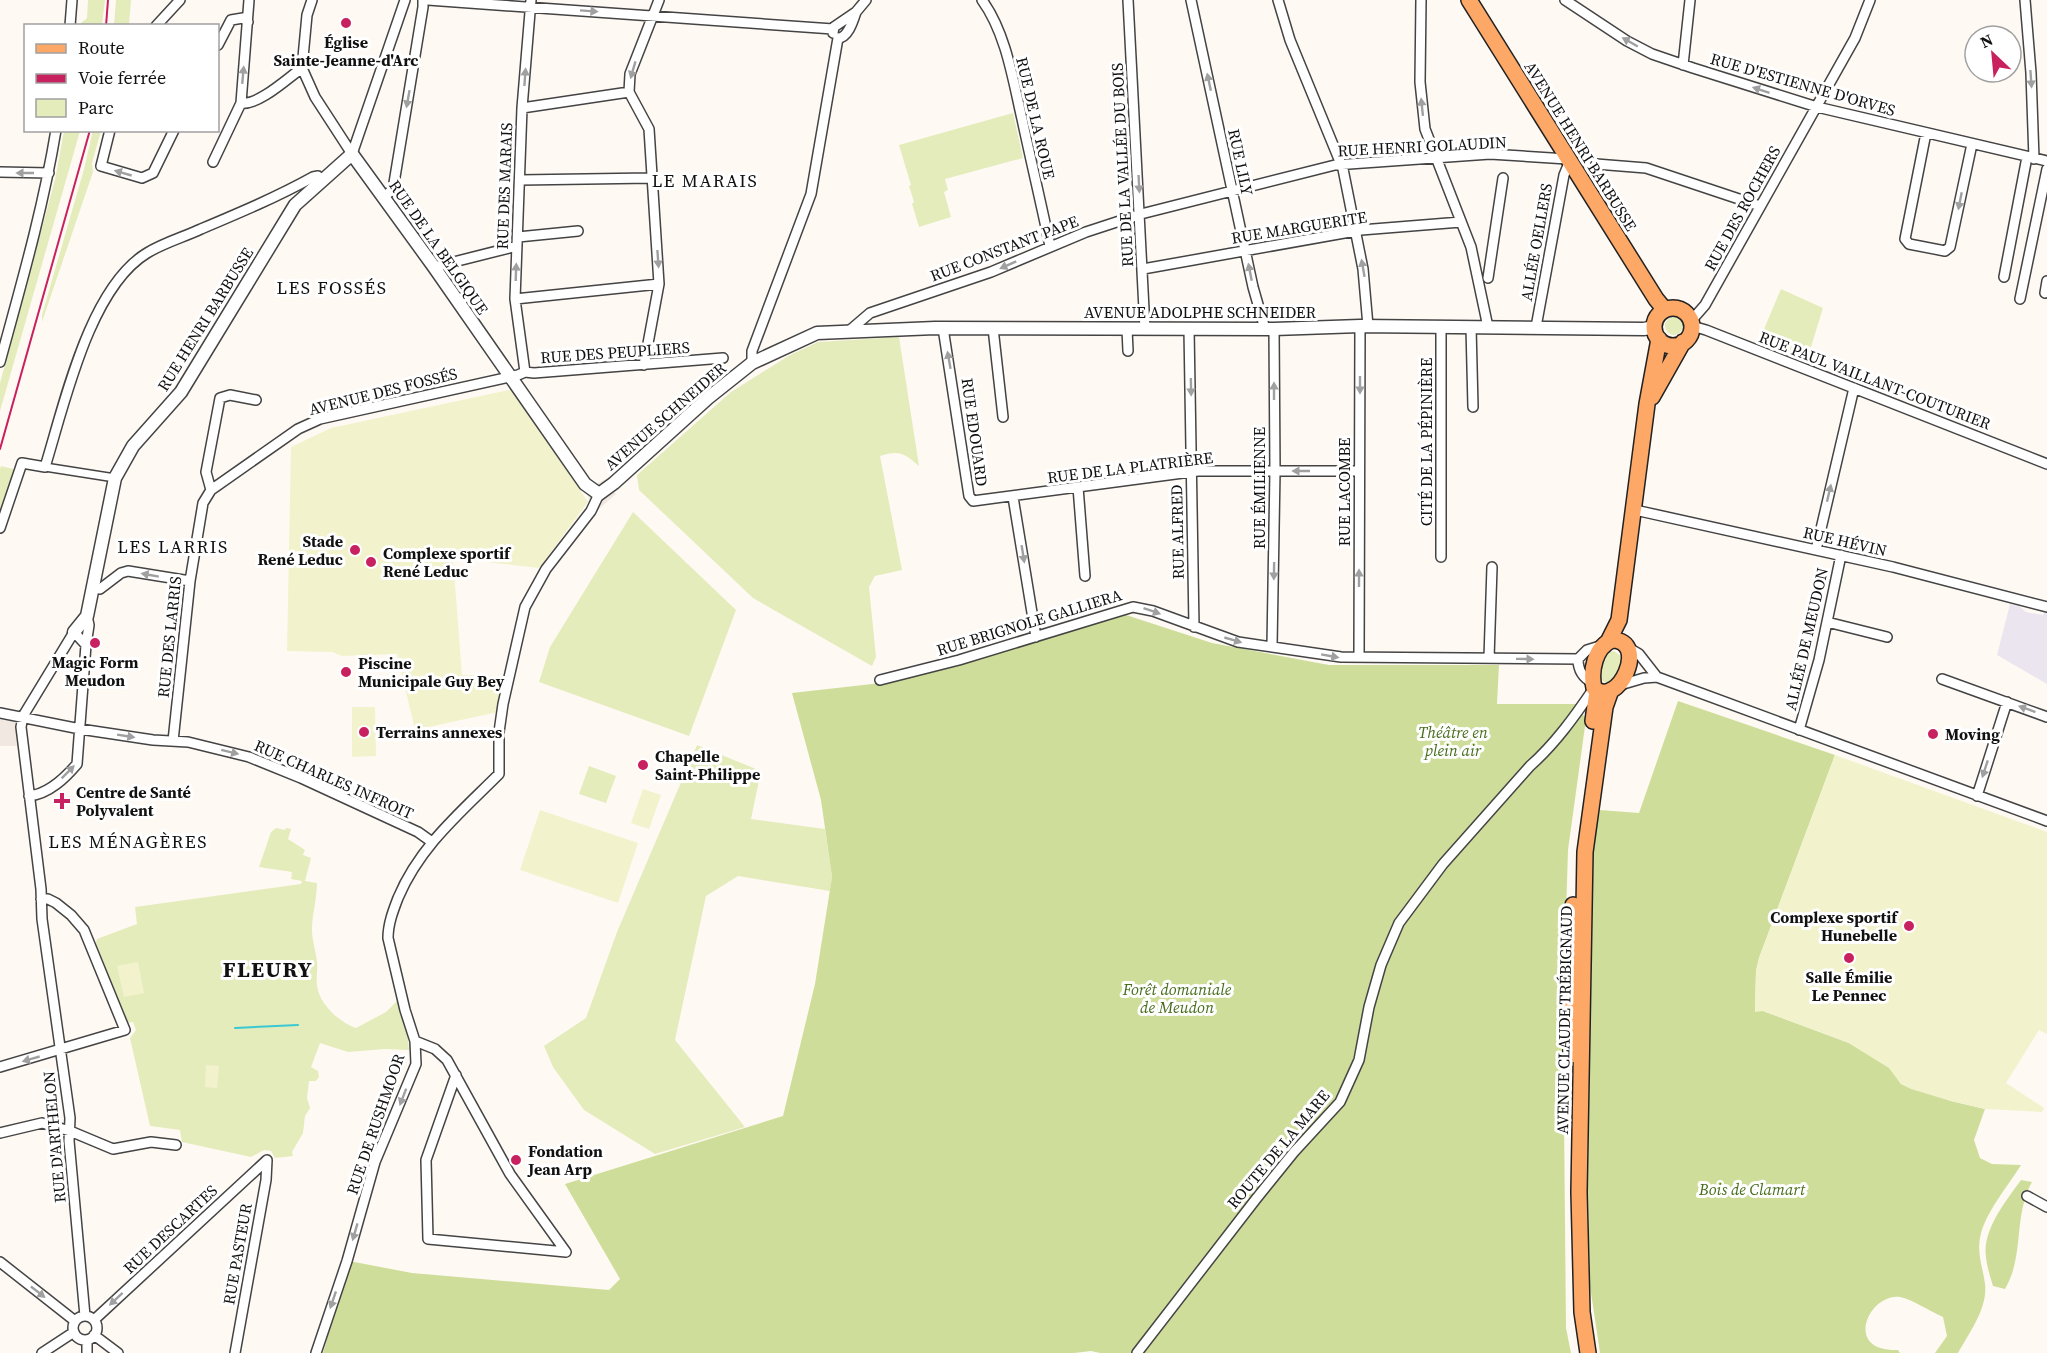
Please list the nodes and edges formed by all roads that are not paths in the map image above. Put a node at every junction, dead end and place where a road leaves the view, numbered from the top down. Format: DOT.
graph roads {
  1 [pos="72,0"];
  2 [pos="180,0"];
  3 [pos="249,0"];
  4 [pos="312,0"];
  5 [pos="421,0"];
  6 [pos="428,0"];
  7 [pos="659,0"];
  8 [pos="866,0"];
  9 [pos="982,0"];
  10 [pos="1128,0"];
  11 [pos="1191,0"];
  12 [pos="1278,0"];
  13 [pos="1420,0"];
  14 [pos="1468,0"];
  15 [pos="1565,0"];
  16 [pos="1690,0"];
  17 [pos="1870,0"];
  18 [pos="2025,0"];
  19 [pos="405,1"];
  20 [pos="530,3"];
  21 [pos="654,16"];
  22 [pos="248,22"];
  23 [pos="70,24"];
  24 [pos="158,24"];
  25 [pos="840,28"];
  26 [pos="219,43"];
  27 [pos="1683,65"];
  28 [pos="303,68"];
  29 [pos="629,92"];
  30 [pos="241,103"];
  31 [pos="1817,107"];
  32 [pos="522,108"];
  33 [pos="56,132"];
  34 [pos="110,132"];
  35 [pos="173,132"];
  36 [pos="1926,133"];
  37 [pos="1972,144"];
  38 [pos="352,154"];
  39 [pos="1436,158"];
  40 [pos="2031,158"];
  41 [pos="1568,161"];
  42 [pos="2047,161"];
  43 [pos="213,162"];
  44 [pos="1341,164"];
  45 [pos="1596,164"];
  46 [pos="2047,169"];
  47 [pos="0,172"];
  48 [pos="49,173"];
  49 [pos="651,178"];
  50 [pos="1503,178"];
  51 [pos="520,180"];
  52 [pos="322,181"];
  53 [pos="1232,190"];
  54 [pos="384,197"];
  55 [pos="1760,206"];
  56 [pos="1141,214"];
  57 [pos="1461,222"];
  58 [pos="578,231"];
  59 [pos="1355,231"];
  60 [pos="517,241"];
  61 [pos="1050,246"];
  62 [pos="1245,250"];
  63 [pos="434,267"];
  64 [pos="1143,269"];
  65 [pos="2004,277"];
  66 [pos="1488,278"];
  67 [pos="2047,280"];
  68 [pos="659,284"];
  69 [pos="2044,292"];
  70 [pos="515,299"];
  71 [pos="2020,299"];
  72 [pos="1665,310"];
  73 [pos="1691,323"];
  74 [pos="1364,326"];
  75 [pos="1441,327"];
  76 [pos="1471,327"];
  77 [pos="1488,327"];
  78 [pos="1536,327"];
  79 [pos="943,328"];
  80 [pos="993,328"];
  81 [pos="1190,328"];
  82 [pos="1127,329"];
  83 [pos="1145,329"];
  84 [pos="1270,329"];
  85 [pos="849,331"];
  86 [pos="1657,333"];
  87 [pos="1683,342"];
  88 [pos="1128,351"];
  89 [pos="723,358"];
  90 [pos="0,362"];
  91 [pos="752,363"];
  92 [pos="644,365"];
  93 [pos="525,372"];
  94 [pos="510,376"];
  95 [pos="1854,388"];
  96 [pos="256,400"];
  97 [pos="1647,404"];
  98 [pos="1473,407"];
  99 [pos="1003,417"];
  100 [pos="2047,464"];
  101 [pos="45,467"];
  102 [pos="1275,471"];
  103 [pos="1359,471"];
  104 [pos="1192,472"];
  105 [pos="116,478"];
  106 [pos="1078,488"];
  107 [pos="211,490"];
  108 [pos="599,494"];
  109 [pos="1013,497"];
  110 [pos="1635,510"];
  111 [pos="0,528"];
  112 [pos="1816,550"];
  113 [pos="1841,555"];
  114 [pos="1440,557"];
  115 [pos="1492,567"];
  116 [pos="1085,576"];
  117 [pos="190,581"];
  118 [pos="93,588"];
  119 [pos="2047,607"];
  120 [pos="87,616"];
  121 [pos="1619,620"];
  122 [pos="1827,621"];
  123 [pos="1194,627"];
  124 [pos="74,632"];
  125 [pos="1036,637"];
  126 [pos="1887,637"];
  127 [pos="1605,643"];
  128 [pos="86,645"];
  129 [pos="1626,645"];
  130 [pos="1272,646"];
  131 [pos="1359,657"];
  132 [pos="1489,658"];
  133 [pos="1578,659"];
  134 [pos="1657,677"];
  135 [pos="1942,679"];
  136 [pos="880,680"];
  137 [pos="1603,688"];
  138 [pos="2007,702"];
  139 [pos="0,713"];
  140 [pos="23,716"];
  141 [pos="2047,717"];
  142 [pos="80,729"];
  143 [pos="1799,730"];
  144 [pos="172,741"];
  145 [pos="29,796"];
  146 [pos="1977,796"];
  147 [pos="2047,823"];
  148 [pos="432,842"];
  149 [pos="41,899"];
  150 [pos="415,1041"];
  151 [pos="62,1049"];
  152 [pos="0,1067"];
  153 [pos="456,1076"];
  154 [pos="70,1131"];
  155 [pos="0,1133"];
  156 [pos="176,1145"];
  157 [pos="267,1160"];
  158 [pos="2027,1196"];
  159 [pos="2047,1207"];
  160 [pos="0,1262"];
  161 [pos="89,1318"];
  162 [pos="75,1321"];
  163 [pos="74,1332"];
  164 [pos="90,1337"];
  165 [pos="42,1353"];
  166 [pos="87,1353"];
  167 [pos="118,1353"];
  168 [pos="235,1353"];
  169 [pos="316,1353"];
  170 [pos="1137,1353"];
  171 [pos="1579,1353"];
  172 [pos="1588,1353"];
  1 -- 23 [label="street"];
  2 -- 24 [label="street"];
  3 -- 22 [label="street"];
  4 -- 28 [label="street, RUE DE LA BELGIQUE"];
  5 -- 19 [label="street"];
  5 -- 54 [label="street, one-way"];
  6 -- 20 [label="street"];
  7 -- 21 [label="street"];
  8 -- 25 [label="street"];
  9 -- 61 [label="street, RUE DE LA ROUE"];
  10 -- 56 [label="street, RUE DE LA VALLÉE DU BOIS, one-way"];
  53 -- 11 [label="street, RUE LILY, one-way"];
  12 -- 44 [label="street, RUE LACOMBE"];
  39 -- 13 [label="street, one-way"];
  14 -- 41 [label="main road, AVENUE HENRI BARBUSSE"];
  27 -- 15 [label="street, RUE D'ESTIENNE D'ORVES, one-way"];
  16 -- 27 [label="street"];
  17 -- 31 [label="street, RUE DES ROCHERS"];
  18 -- 40 [label="street, one-way"];
  19 -- 38 [label="street"];
  20 -- 21 [label="street, one-way"];
  32 -- 20 [label="street, RUE DES MARAIS, one-way"];
  21 -- 25 [label="street"];
  21 -- 29 [label="street, one-way"];
  22 -- 26 [label="street"];
  30 -- 22 [label="street, one-way"];
  25 -- 91 [label="street"];
  31 -- 27 [label="street, RUE D'ESTIENNE D'ORVES, one-way"];
  28 -- 30 [label="street"];
  28 -- 38 [label="street, RUE DE LA BELGIQUE"];
  29 -- 32 [label="street"];
  29 -- 49 [label="street"];
  30 -- 43 [label="street"];
  31 -- 36 [label="street, RUE D'ESTIENNE D'ORVES"];
  31 -- 55 [label="street, RUE DES ROCHERS"];
  32 -- 51 [label="street, RUE DES MARAIS"];
  33 -- 48 [label="street"];
  35 -- 34 [label="street, one-way"];
  36 -- 37 [label="street, RUE D'ESTIENNE D'ORVES"];
  37 -- 36 [label="street, one-way"];
  37 -- 40 [label="street, RUE D'ESTIENNE D'ORVES"];
  38 -- 52 [label="street, RUE HENRI BARBUSSE"];
  38 -- 54 [label="street, RUE DE LA BELGIQUE"];
  39 -- 41 [label="street, RUE HENRI GOLAUDIN"];
  39 -- 44 [label="street, RUE HENRI GOLAUDIN"];
  39 -- 57 [label="street"];
  40 -- 42 [label="street, RUE D'ESTIENNE D'ORVES"];
  40 -- 65 [label="street"];
  41 -- 72 [label="main road, AVENUE HENRI BARBUSSE"];
  41 -- 78 [label="street, ALLÉE OELLERS"];
  44 -- 53 [label="street, RUE HENRI GOLAUDIN"];
  44 -- 59 [label="street, RUE LACOMBE"];
  45 -- 55 [label="street"];
  46 -- 71 [label="street"];
  48 -- 47 [label="street, one-way"];
  48 -- 90 [label="street"];
  49 -- 51 [label="street"];
  49 -- 68 [label="street, one-way"];
  50 -- 66 [label="street"];
  51 -- 60 [label="street, RUE DES MARAIS"];
  52 -- 101 [label="street"];
  52 -- 105 [label="street, RUE HENRI BARBUSSE"];
  53 -- 56 [label="street, RUE HENRI GOLAUDIN"];
  53 -- 62 [label="street, RUE LILY"];
  54 -- 63 [label="street, RUE DE LA BELGIQUE"];
  55 -- 73 [label="street, RUE DES ROCHERS"];
  56 -- 61 [label="street, RUE CONSTANT PAPE"];
  56 -- 64 [label="street, RUE DE LA VALLÉE DU BOIS"];
  57 -- 59 [label="street, RUE MARGUERITE"];
  57 -- 77 [label="street"];
  58 -- 60 [label="street"];
  59 -- 62 [label="street, RUE MARGUERITE"];
  74 -- 59 [label="street, RUE LACOMBE, one-way"];
  60 -- 63 [label="street"];
  70 -- 60 [label="street, RUE DES MARAIS, one-way"];
  61 -- 85 [label="street, RUE CONSTANT PAPE, one-way"];
  62 -- 64 [label="street, RUE MARGUERITE"];
  84 -- 62 [label="street, RUE LILY, one-way"];
  63 -- 94 [label="street, RUE DE LA BELGIQUE"];
  64 -- 83 [label="street, RUE DE LA VALLÉE DU BOIS"];
  67 -- 69 [label="street"];
  68 -- 70 [label="street"];
  68 -- 92 [label="street"];
  70 -- 93 [label="street, RUE DES MARAIS"];
  72 -- 73 [label="main road"];
  72 -- 86 [label="main road"];
  73 -- 87 [label="main road"];
  73 -- 95 [label="street, RUE PAUL VAILLANT-COUTURIER"];
  74 -- 75 [label="street, AVENUE ADOLPHE SCHNEIDER"];
  74 -- 84 [label="street, AVENUE ADOLPHE SCHNEIDER"];
  74 -- 103 [label="street, RUE LACOMBE, one-way"];
  75 -- 76 [label="street, AVENUE ADOLPHE SCHNEIDER"];
  75 -- 114 [label="street, CITÉ DE LA PÉPINIÈRE"];
  76 -- 77 [label="street, AVENUE ADOLPHE SCHNEIDER"];
  76 -- 98 [label="street"];
  77 -- 78 [label="street, AVENUE ADOLPHE SCHNEIDER"];
  78 -- 86 [label="street, AVENUE ADOLPHE SCHNEIDER"];
  79 -- 80 [label="street, AVENUE ADOLPHE SCHNEIDER"];
  79 -- 85 [label="street, AVENUE ADOLPHE SCHNEIDER"];
  109 -- 79 [label="street, RUE EDOUARD, one-way"];
  80 -- 82 [label="street, AVENUE ADOLPHE SCHNEIDER"];
  80 -- 99 [label="street"];
  81 -- 83 [label="street, AVENUE ADOLPHE SCHNEIDER"];
  81 -- 84 [label="street, AVENUE ADOLPHE SCHNEIDER"];
  81 -- 104 [label="street, RUE ALFRED, one-way"];
  82 -- 83 [label="street, AVENUE ADOLPHE SCHNEIDER"];
  82 -- 88 [label="street"];
  102 -- 84 [label="street, RUE ÉMILIENNE, one-way"];
  85 -- 91 [label="street, AVENUE ADOLPHE SCHNEIDER"];
  86 -- 87 [label="main road"];
  86 -- 97 [label="main road"];
  87 -- 97 [label="main road"];
  89 -- 92 [label="street, RUE DES PEUPLIERS"];
  91 -- 108 [label="street, AVENUE SCHNEIDER"];
  92 -- 93 [label="street, RUE DES PEUPLIERS"];
  93 -- 94 [label="street, RUE DES PEUPLIERS"];
  94 -- 107 [label="street, AVENUE DES FOSSÉS"];
  94 -- 108 [label="street, RUE DE LA BELGIQUE"];
  95 -- 100 [label="street, RUE PAUL VAILLANT-COUTURIER"];
  112 -- 95 [label="street, one-way"];
  96 -- 107 [label="street, RUE DES LARRIS"];
  97 -- 110 [label="main road"];
  101 -- 105 [label="street"];
  101 -- 111 [label="street"];
  103 -- 102 [label="street, RUE DE LA PLATRIÈRE, one-way"];
  102 -- 104 [label="street, RUE DE LA PLATRIÈRE"];
  102 -- 130 [label="street, RUE ÉMILIENNE, one-way"];
  131 -- 103 [label="street, RUE LACOMBE, one-way"];
  104 -- 106 [label="street, RUE DE LA PLATRIÈRE"];
  104 -- 123 [label="street, RUE ALFRED"];
  105 -- 118 [label="street, RUE HENRI BARBUSSE"];
  106 -- 109 [label="street, RUE DE LA PLATRIÈRE"];
  106 -- 116 [label="street"];
  107 -- 117 [label="street, RUE DES LARRIS"];
  108 -- 148 [label="street, RUE DE RUSHMOOR"];
  109 -- 125 [label="street, RUE EDOUARD, one-way"];
  110 -- 112 [label="street, RUE HÉVIN"];
  110 -- 121 [label="main road"];
  112 -- 113 [label="street, RUE HÉVIN"];
  113 -- 119 [label="street, RUE HÉVIN"];
  113 -- 122 [label="street, ALLÉE DE MEUDON"];
  115 -- 132 [label="street"];
  117 -- 118 [label="street, one-way"];
  117 -- 144 [label="street, RUE DES LARRIS"];
  118 -- 120 [label="street, RUE HENRI BARBUSSE"];
  120 -- 124 [label="street, RUE HENRI BARBUSSE"];
  120 -- 128 [label="street, RUE HENRI BARBUSSE"];
  121 -- 127 [label="main road"];
  121 -- 129 [label="main road"];
  122 -- 126 [label="street"];
  122 -- 143 [label="street, ALLÉE DE MEUDON"];
  125 -- 123 [label="street, RUE BRIGNOLE GALLIERA, one-way"];
  123 -- 130 [label="street, RUE BRIGNOLE GALLIERA, one-way"];
  124 -- 128 [label="street"];
  124 -- 140 [label="street"];
  125 -- 136 [label="street, RUE BRIGNOLE GALLIERA"];
  127 -- 129 [label="main road"];
  127 -- 133 [label="street"];
  127 -- 137 [label="main road"];
  128 -- 142 [label="street, RUE HENRI BARBUSSE"];
  129 -- 134 [label="street"];
  129 -- 137 [label="main road"];
  130 -- 131 [label="street, RUE BRIGNOLE GALLIERA, one-way"];
  131 -- 132 [label="street, RUE BRIGNOLE GALLIERA"];
  132 -- 133 [label="street, RUE BRIGNOLE GALLIERA, one-way"];
  133 -- 137 [label="street"];
  134 -- 137 [label="street"];
  134 -- 143 [label="street"];
  135 -- 138 [label="street"];
  137 -- 170 [label="street, ROUTE DE LA MARE"];
  137 -- 171 [label="main road, AVENUE CLAUDE TRÉBIGNAUD"];
  137 -- 172 [label="main road, AVENUE CLAUDE TRÉBIGNAUD"];
  141 -- 138 [label="street, one-way"];
  138 -- 146 [label="street, one-way"];
  139 -- 140 [label="street, RUE CHARLES INFROIT"];
  140 -- 142 [label="street, RUE CHARLES INFROIT"];
  140 -- 145 [label="street"];
  142 -- 144 [label="street, RUE CHARLES INFROIT, one-way"];
  145 -- 142 [label="street, RUE HENRI BARBUSSE, one-way"];
  143 -- 146 [label="street"];
  144 -- 148 [label="street, RUE CHARLES INFROIT, one-way"];
  145 -- 149 [label="street"];
  146 -- 147 [label="street"];
  148 -- 150 [label="street, RUE DE RUSHMOOR"];
  149 -- 151 [label="street, RUE D'ARTHELON"];
  149 -- 151 [label="street"];
  150 -- 153 [label="street"];
  150 -- 169 [label="street, RUE DE RUSHMOOR, one-way"];
  151 -- 152 [label="street, one-way"];
  151 -- 154 [label="street, RUE D'ARTHELON"];
  153 -- 153 [label="street"];
  154 -- 155 [label="street"];
  154 -- 156 [label="street"];
  154 -- 161 [label="street, RUE D'ARTHELON"];
  157 -- 161 [label="street, RUE DESCARTES, one-way"];
  157 -- 168 [label="street, RUE PASTEUR"];
  158 -- 159 [label="street"];
  160 -- 162 [label="street, one-way"];
  161 -- 162 [label="street"];
  161 -- 164 [label="street"];
  162 -- 163 [label="street"];
  163 -- 164 [label="street"];
  163 -- 165 [label="street"];
  164 -- 166 [label="street"];
  164 -- 167 [label="street"];
}
